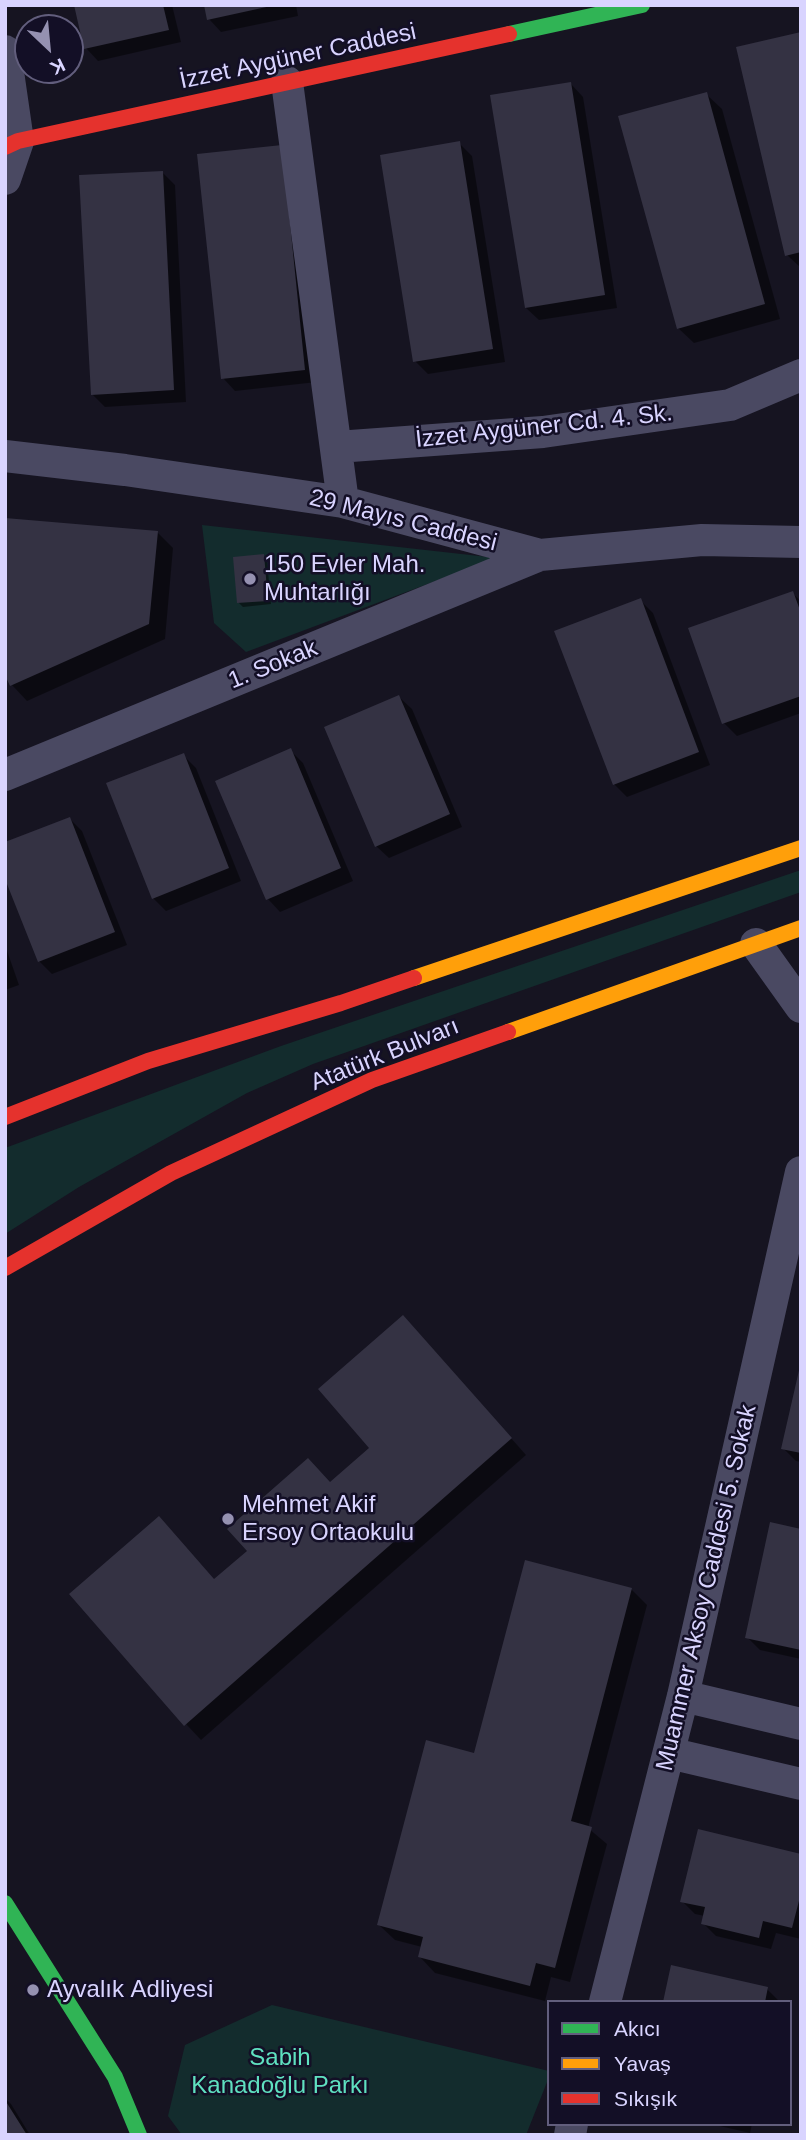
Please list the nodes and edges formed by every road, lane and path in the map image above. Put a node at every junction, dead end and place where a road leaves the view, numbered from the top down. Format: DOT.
graph roads {
  1 [pos="642,5"];
  2 [pos="5,51"];
  3 [pos="287,82"];
  4 [pos="12,144"];
  5 [pos="5,179"];
  6 [pos="801,375"];
  7 [pos="337,447"];
  8 [pos="5,456"];
  9 [pos="343,502"];
  10 [pos="801,542"];
  11 [pos="540,555"];
  12 [pos="5,775"];
  13 [pos="801,848"];
  14 [pos="801,928"];
  15 [pos="756,944"];
  16 [pos="801,1007"];
  17 [pos="148,1061"];
  18 [pos="48,1082"];
  19 [pos="5,1117"];
  20 [pos="801,1172"];
  21 [pos="65,1232"];
  22 [pos="5,1268"];
  23 [pos="22,1278"];
  24 [pos="787,1304"];
  25 [pos="683,1696"];
  26 [pos="801,1724"];
  27 [pos="669,1753"];
  28 [pos="801,1784"];
  29 [pos="5,1903"];
  30 [pos="606,2000"];
  31 [pos="139,2135"];
  1 -- 3 [label="main road, İzzet Aygüner Caddesi"];
  2 -- 4 [label="street"];
  3 -- 4 [label="main road, İzzet Aygüner Caddesi"];
  3 -- 7 [label="street"];
  4 -- 5 [label="street"];
  6 -- 7 [label="street, İzzet Aygüner Cd. 4. Sk."];
  7 -- 9 [label="street"];
  8 -- 9 [label="street, 29 Mayıs Caddesi"];
  9 -- 11 [label="street, 29 Mayıs Caddesi"];
  10 -- 11 [label="street, 29 Mayıs Caddesi"];
  11 -- 12 [label="street, 1. Sokak"];
  13 -- 17 [label="main road"];
  14 -- 15 [label="main road, Atatürk Bulvarı"];
  15 -- 16 [label="street"];
  15 -- 21 [label="main road, Atatürk Bulvarı"];
  17 -- 18 [label="main road"];
  17 -- 19 [label="main road"];
  20 -- 24 [label="street, Muammer Aksoy Caddesi 5. Sokak"];
  21 -- 22 [label="main road, Atatürk Bulvarı"];
  21 -- 23 [label="main road"];
  24 -- 25 [label="street, Muammer Aksoy Caddesi 5. Sokak"];
  25 -- 26 [label="street"];
  25 -- 27 [label="street, Muammer Aksoy Caddesi 5. Sokak"];
  27 -- 28 [label="street"];
  27 -- 30 [label="street, Muammer Aksoy Caddesi 5. Sokak"];
  29 -- 31 [label="main road"];
}
